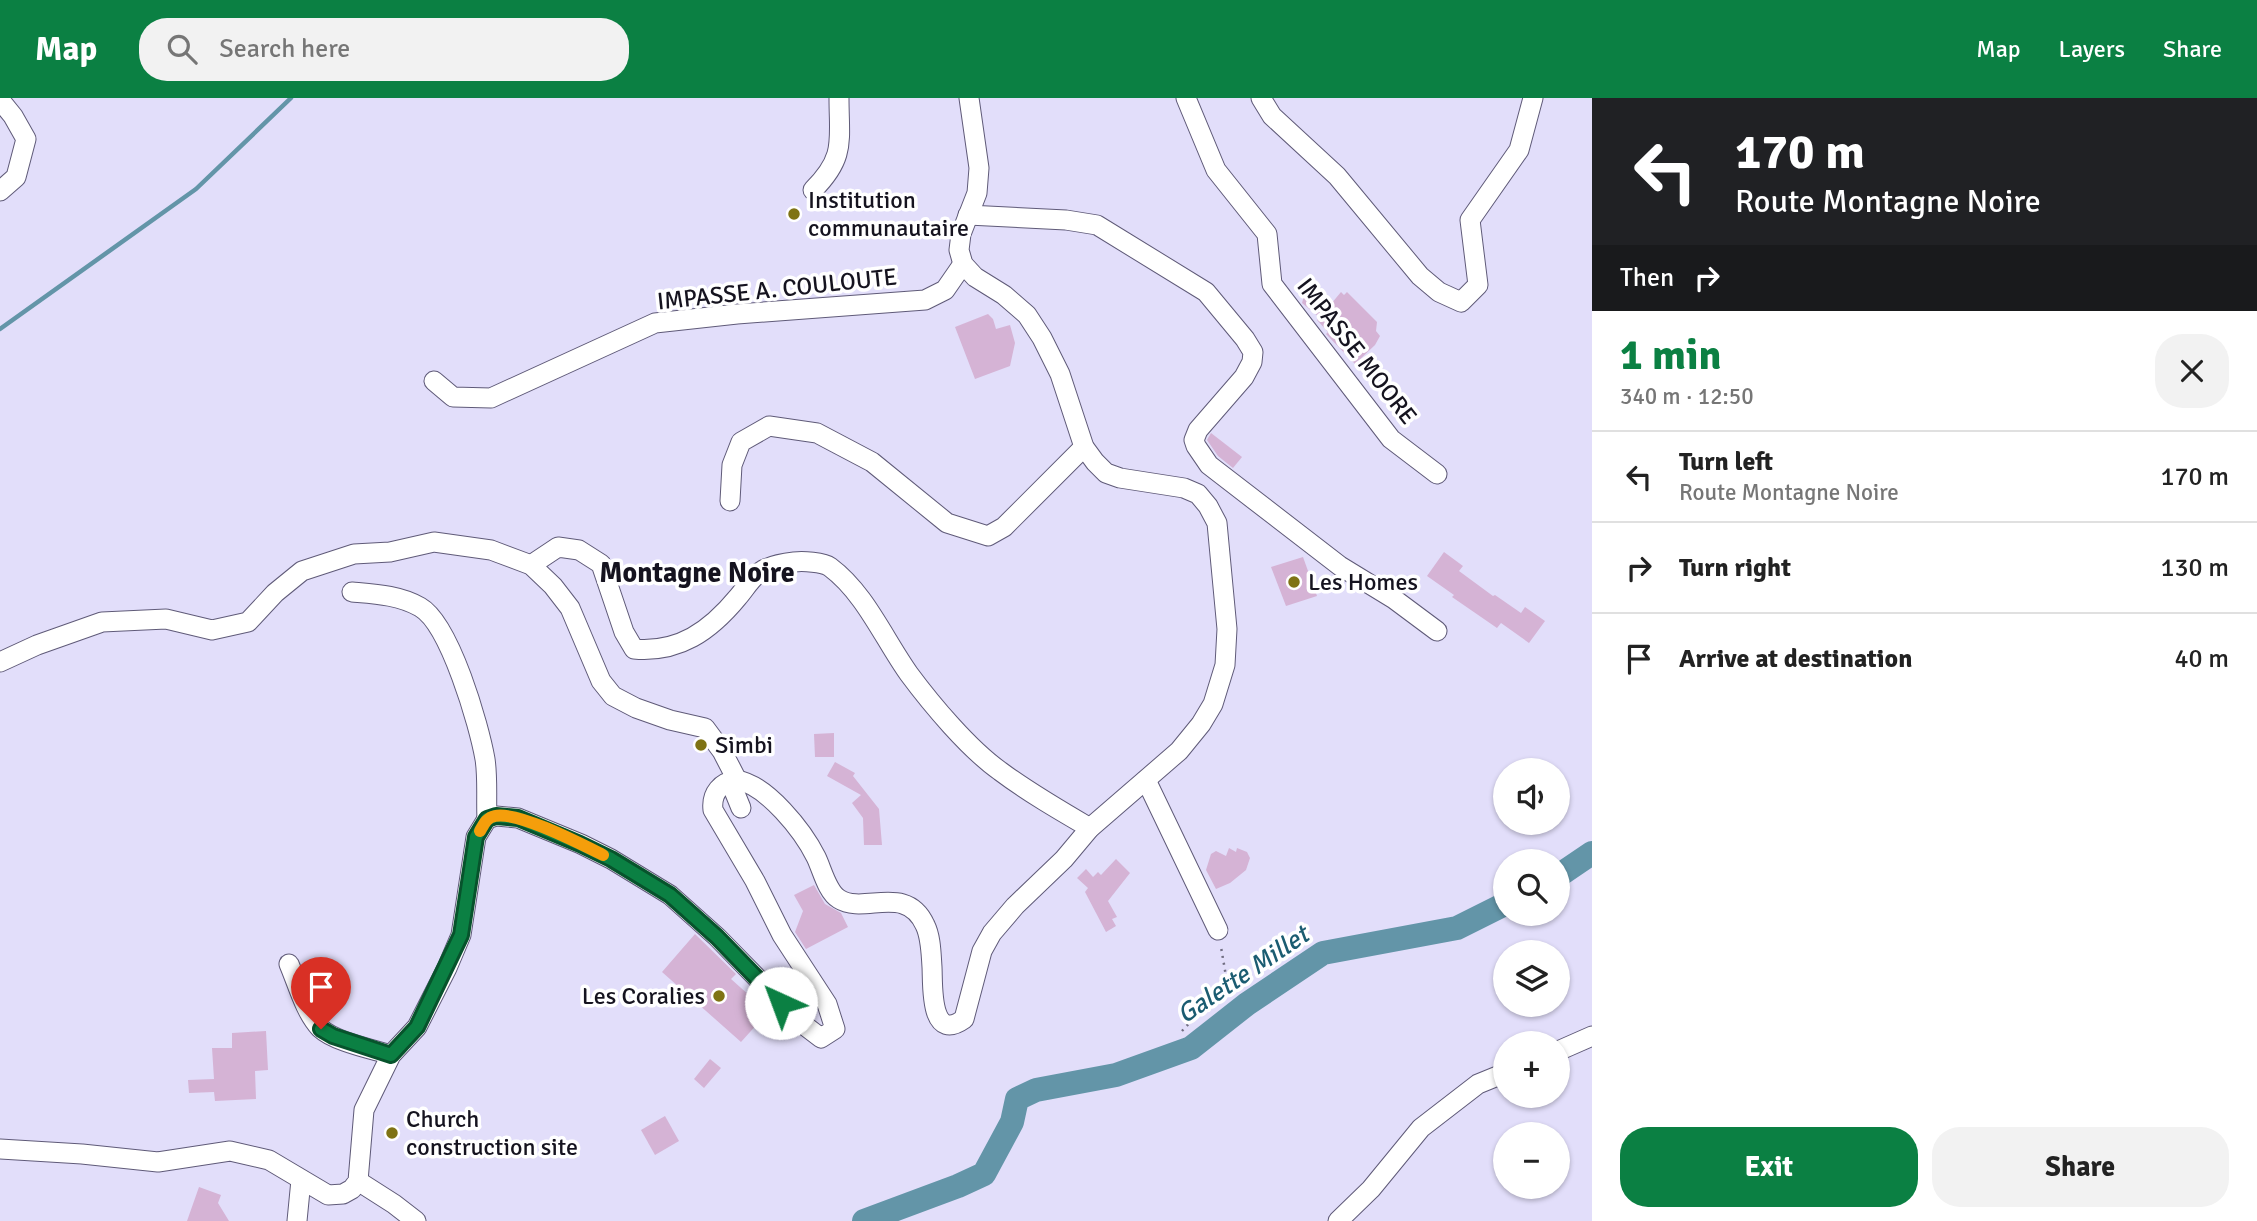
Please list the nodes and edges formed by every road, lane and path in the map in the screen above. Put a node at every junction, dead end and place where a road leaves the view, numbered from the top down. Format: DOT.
graph roads {
  1 [pos="839,98"];
  2 [pos="969,98"];
  3 [pos="1186,98"];
  4 [pos="1261,98"];
  5 [pos="1533,98"];
  6 [pos="0,100"];
  7 [pos="813,190"];
  8 [pos="0,191"];
  9 [pos="968,215"];
  10 [pos="963,264"];
  11 [pos="434,381"];
  12 [pos="1084,447"];
  13 [pos="1437,474"];
  14 [pos="730,501"];
  15 [pos="531,565"];
  16 [pos="352,592"];
  17 [pos="1437,631"];
  18 [pos="0,662"];
  19 [pos="742,779"];
  20 [pos="1146,780"];
  21 [pos="741,808"];
  22 [pos="487,819"];
  23 [pos="1090,828"];
  24 [pos="1218,930"];
  25 [pos="289,964"];
  26 [pos="1182,1031"];
  27 [pos="1592,1036"];
  28 [pos="1570,1046"];
  29 [pos="391,1055"];
  30 [pos="1493,1078"];
  31 [pos="0,1149"];
  32 [pos="301,1180"];
  33 [pos="358,1181"];
  34 [pos="298,1221"];
  35 [pos="415,1221"];
  36 [pos="1338,1221"];
  1 -- 7 [label="street"];
  2 -- 9 [label="street"];
  3 -- 13 [label="street, IMPASSE MOORE"];
  4 -- 5 [label="street"];
  6 -- 8 [label="street"];
  9 -- 10 [label="street"];
  9 -- 17 [label="street"];
  10 -- 11 [label="street, IMPASSE A. COULOUTE"];
  10 -- 12 [label="street"];
  12 -- 14 [label="street"];
  12 -- 20 [label="street"];
  15 -- 18 [label="street"];
  15 -- 19 [label="street"];
  15 -- 23 [label="street"];
  16 -- 22 [label="street"];
  19 -- 21 [label="street"];
  19 -- 22 [label="street"];
  19 -- 23 [label="street"];
  20 -- 23 [label="street"];
  20 -- 24 [label="street"];
  22 -- 29 [label="street"];
  24 -- 26 [label="path"];
  25 -- 29 [label="street"];
  27 -- 28 [label="street"];
  29 -- 33 [label="street"];
  30 -- 36 [label="street"];
  31 -- 32 [label="street"];
  32 -- 33 [label="street"];
  32 -- 34 [label="street"];
  33 -- 35 [label="street"];
}
